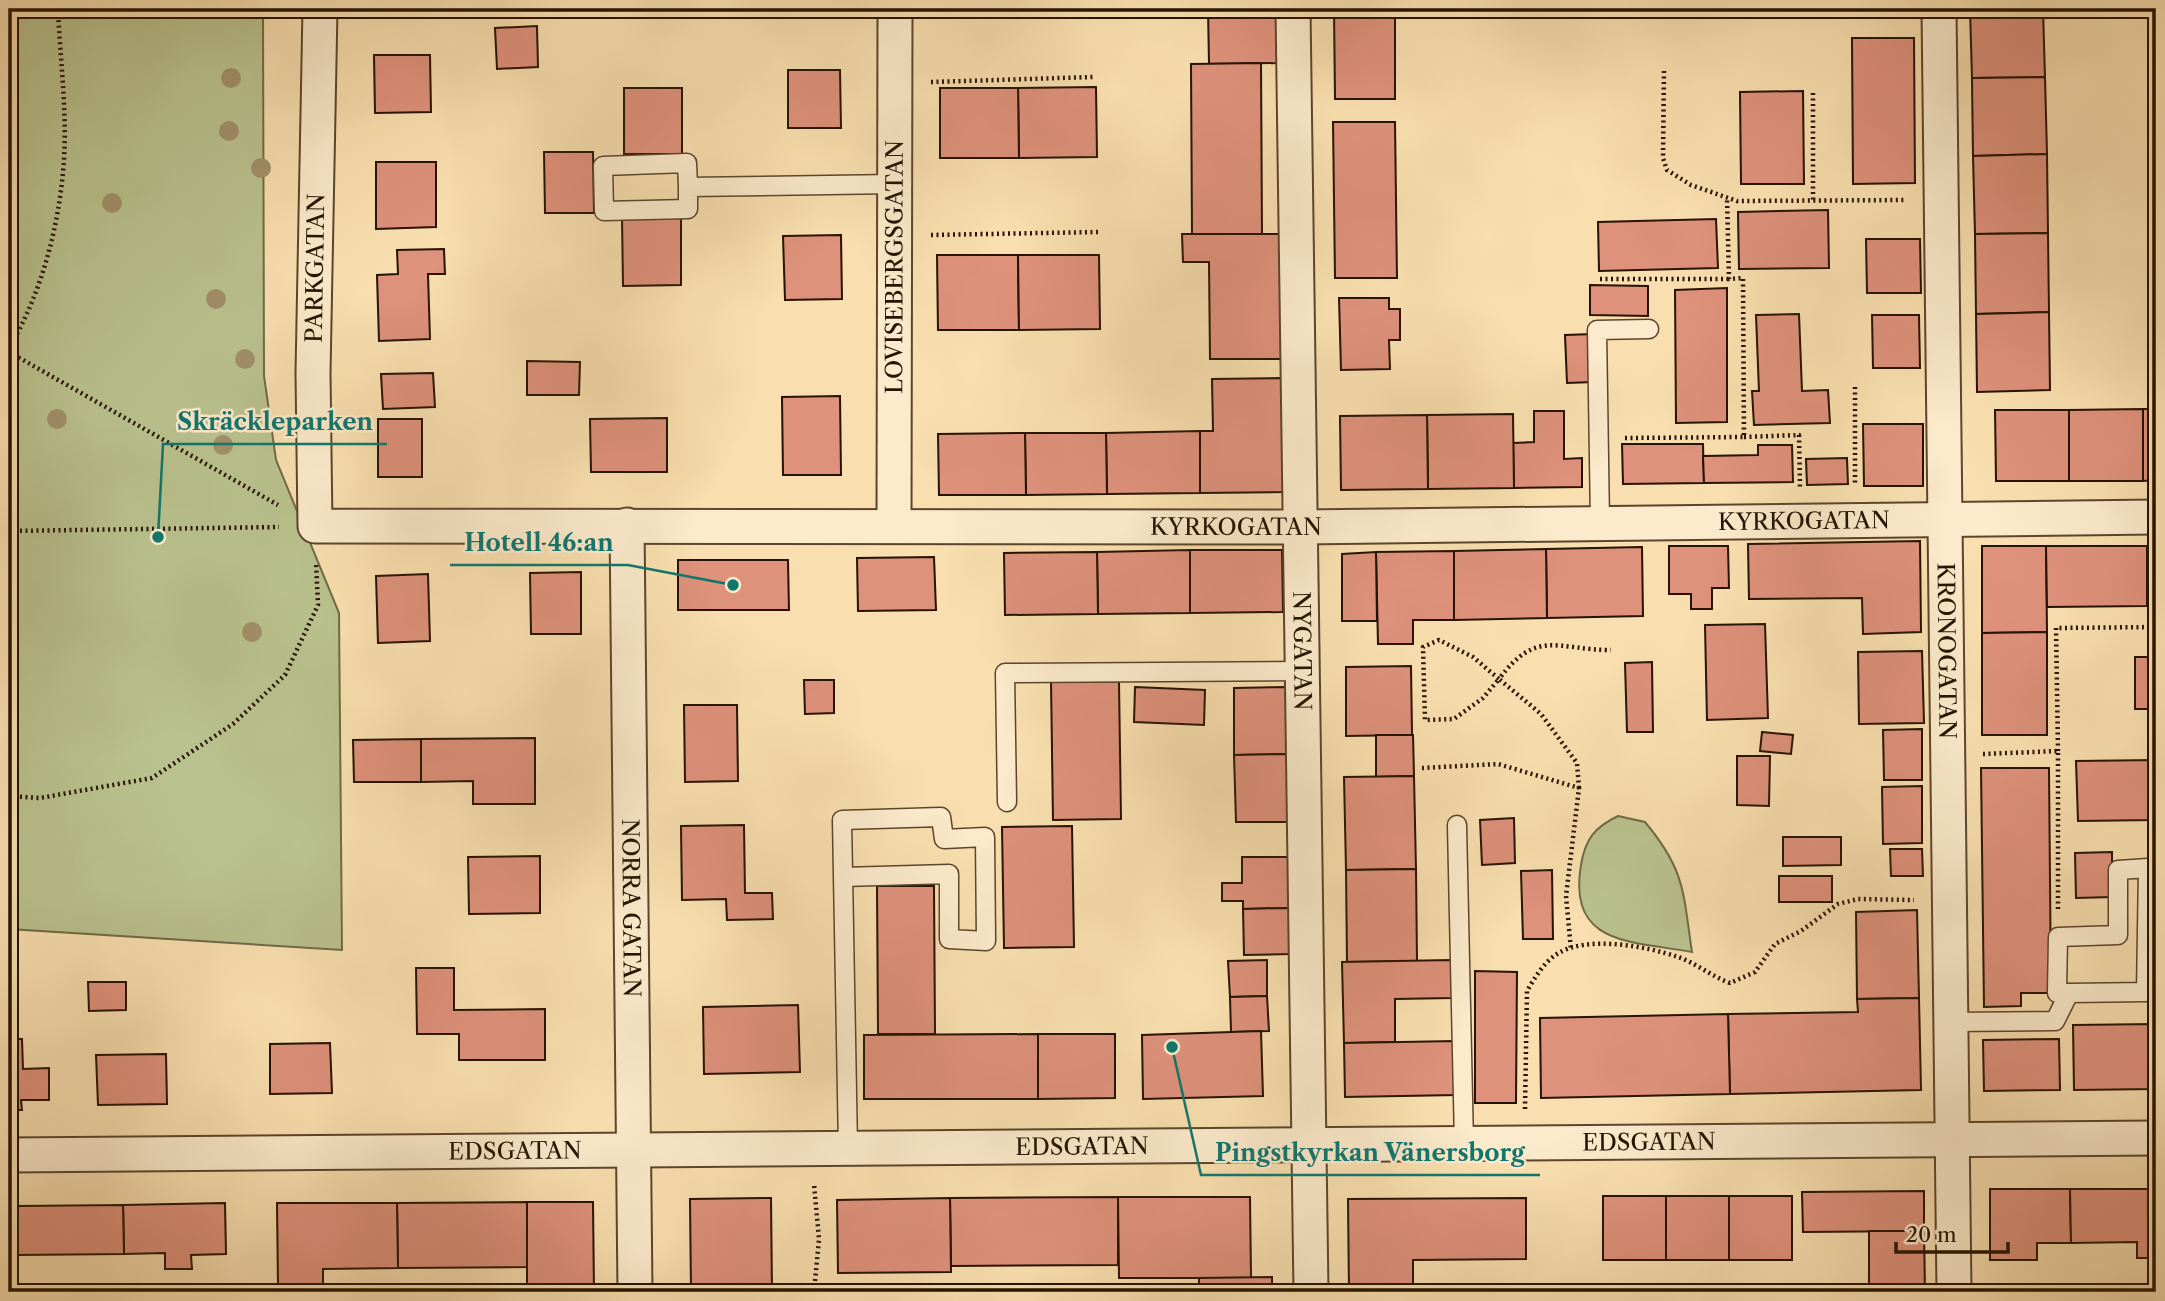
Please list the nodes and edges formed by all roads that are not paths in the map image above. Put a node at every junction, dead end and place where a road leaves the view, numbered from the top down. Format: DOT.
graph roads {
  1 [pos="320,9"];
  2 [pos="895,9"];
  3 [pos="1293,9"];
  4 [pos="1939,9"];
  5 [pos="895,184"];
  6 [pos="688,187"];
  7 [pos="1649,329"];
  8 [pos="2156,517"];
  9 [pos="1945,519"];
  10 [pos="1600,523"];
  11 [pos="626,525"];
  12 [pos="315,526"];
  13 [pos="894,526"];
  14 [pos="1300,527"];
  15 [pos="1302,671"];
  16 [pos="1007,802"];
  17 [pos="1457,825"];
  18 [pos="843,877"];
  19 [pos="2069,993"];
  20 [pos="1951,1022"];
  21 [pos="2156,1138"];
  22 [pos="1952,1140"];
  23 [pos="1464,1144"];
  24 [pos="1309,1145"];
  25 [pos="848,1148"];
  26 [pos="633,1150"];
  27 [pos="9,1155"];
  28 [pos="635,1292"];
  29 [pos="1311,1292"];
  30 [pos="1954,1292"];
  1 -- 12 [label="street, PARKGATAN"];
  2 -- 5 [label="street, LOVISEBERGSGATAN"];
  3 -- 14 [label="street, NYGATAN"];
  4 -- 9 [label="street, KRONOGATAN"];
  5 -- 6 [label="lane"];
  5 -- 13 [label="street, LOVISEBERGSGATAN"];
  6 -- 6 [label="lane"];
  7 -- 10 [label="lane"];
  8 -- 9 [label="street, KYRKOGATAN"];
  9 -- 10 [label="street, KYRKOGATAN"];
  9 -- 20 [label="street, KRONOGATAN"];
  10 -- 14 [label="street, KYRKOGATAN"];
  11 -- 12 [label="street, KYRKOGATAN"];
  11 -- 13 [label="street, KYRKOGATAN"];
  11 -- 26 [label="street, NORRA GATAN"];
  13 -- 14 [label="street, KYRKOGATAN"];
  14 -- 15 [label="street, NYGATAN"];
  15 -- 16 [label="lane"];
  15 -- 24 [label="street, NYGATAN"];
  17 -- 23 [label="lane"];
  18 -- 18 [label="lane"];
  18 -- 25 [label="lane"];
  19 -- 19 [label="lane"];
  19 -- 20 [label="lane"];
  20 -- 22 [label="street, KRONOGATAN"];
  21 -- 22 [label="street, EDSGATAN"];
  22 -- 23 [label="street, EDSGATAN"];
  22 -- 30 [label="street, KRONOGATAN"];
  23 -- 24 [label="street, EDSGATAN"];
  24 -- 25 [label="street, EDSGATAN"];
  24 -- 29 [label="street, NYGATAN"];
  25 -- 26 [label="street, EDSGATAN"];
  26 -- 27 [label="street, EDSGATAN"];
  26 -- 28 [label="street, NORRA GATAN"];
}
